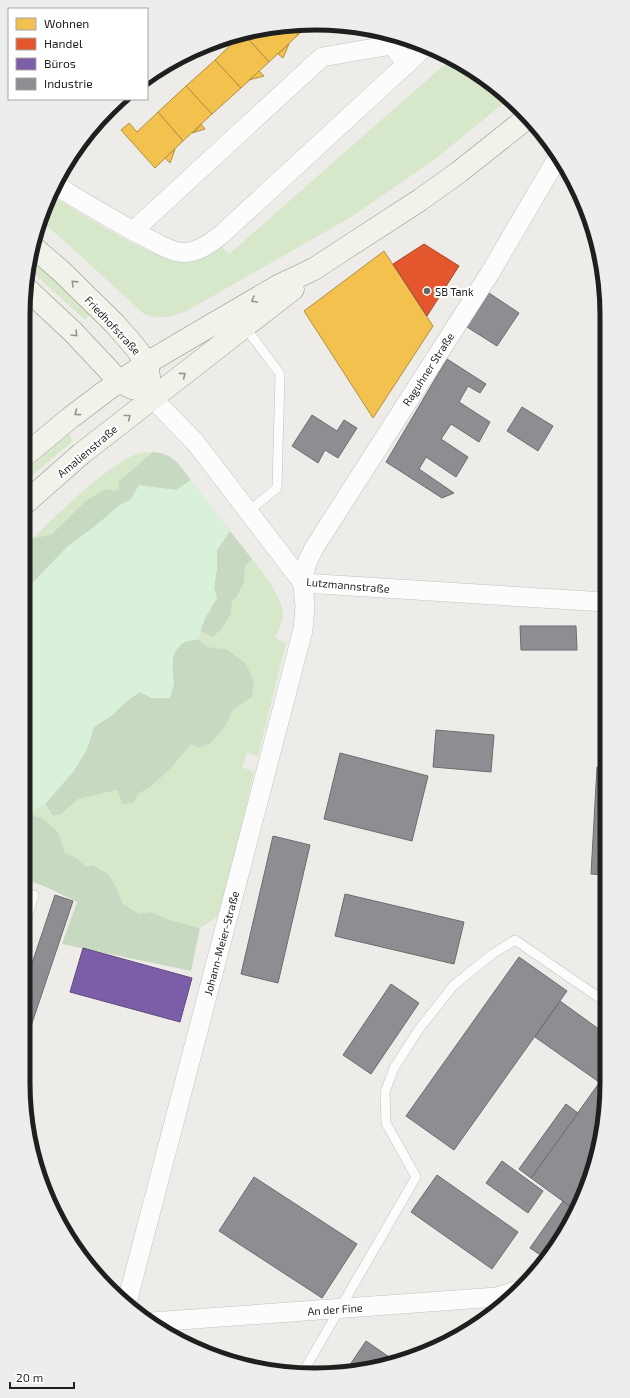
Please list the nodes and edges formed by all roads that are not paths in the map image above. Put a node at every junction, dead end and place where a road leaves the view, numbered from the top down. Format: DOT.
graph roads {
  1 [pos="422,51"];
  2 [pos="408,64"];
  3 [pos="524,121"];
  4 [pos="557,165"];
  5 [pos="60,188"];
  6 [pos="134,231"];
  7 [pos="37,250"];
  8 [pos="314,269"];
  9 [pos="31,293"];
  10 [pos="245,327"];
  11 [pos="147,363"];
  12 [pos="120,382"];
  13 [pos="152,398"];
  14 [pos="30,451"];
  15 [pos="30,500"];
  16 [pos="249,511"];
  17 [pos="303,583"];
  18 [pos="600,602"];
  19 [pos="34,895"];
  20 [pos="30,908"];
  21 [pos="600,998"];
  22 [pos="506,1294"];
  23 [pos="128,1298"];
  24 [pos="339,1308"];
  25 [pos="159,1321"];
  26 [pos="306,1368"];
  1 -- 2 [label="street"];
  2 -- 6 [label="street"];
  2 -- 6 [label="street"];
  3 -- 8 [label="main road"];
  4 -- 17 [label="street, Raguhner Straße"];
  5 -- 6 [label="street"];
  11 -- 7 [label="main road, Friedhofstraße, one-way"];
  8 -- 10 [label="main road"];
  8 -- 11 [label="main road, one-way"];
  9 -- 12 [label="main road, one-way"];
  13 -- 10 [label="main road, one-way"];
  10 -- 16 [label="lane"];
  11 -- 12 [label="main road"];
  11 -- 13 [label="main road, Friedhofstraße"];
  12 -- 13 [label="main road"];
  12 -- 14 [label="main road, one-way"];
  15 -- 13 [label="main road, Amalienstraße, one-way"];
  13 -- 16 [label="street, Lutzmannstraße"];
  16 -- 17 [label="street, Lutzmannstraße"];
  17 -- 18 [label="street, Lutzmannstraße"];
  17 -- 23 [label="street, Johann-Meier-Straße"];
  19 -- 20 [label="lane"];
  21 -- 24 [label="lane"];
  22 -- 24 [label="street, An der Fine"];
  24 -- 25 [label="street, An der Fine"];
  24 -- 26 [label="lane"];
}
